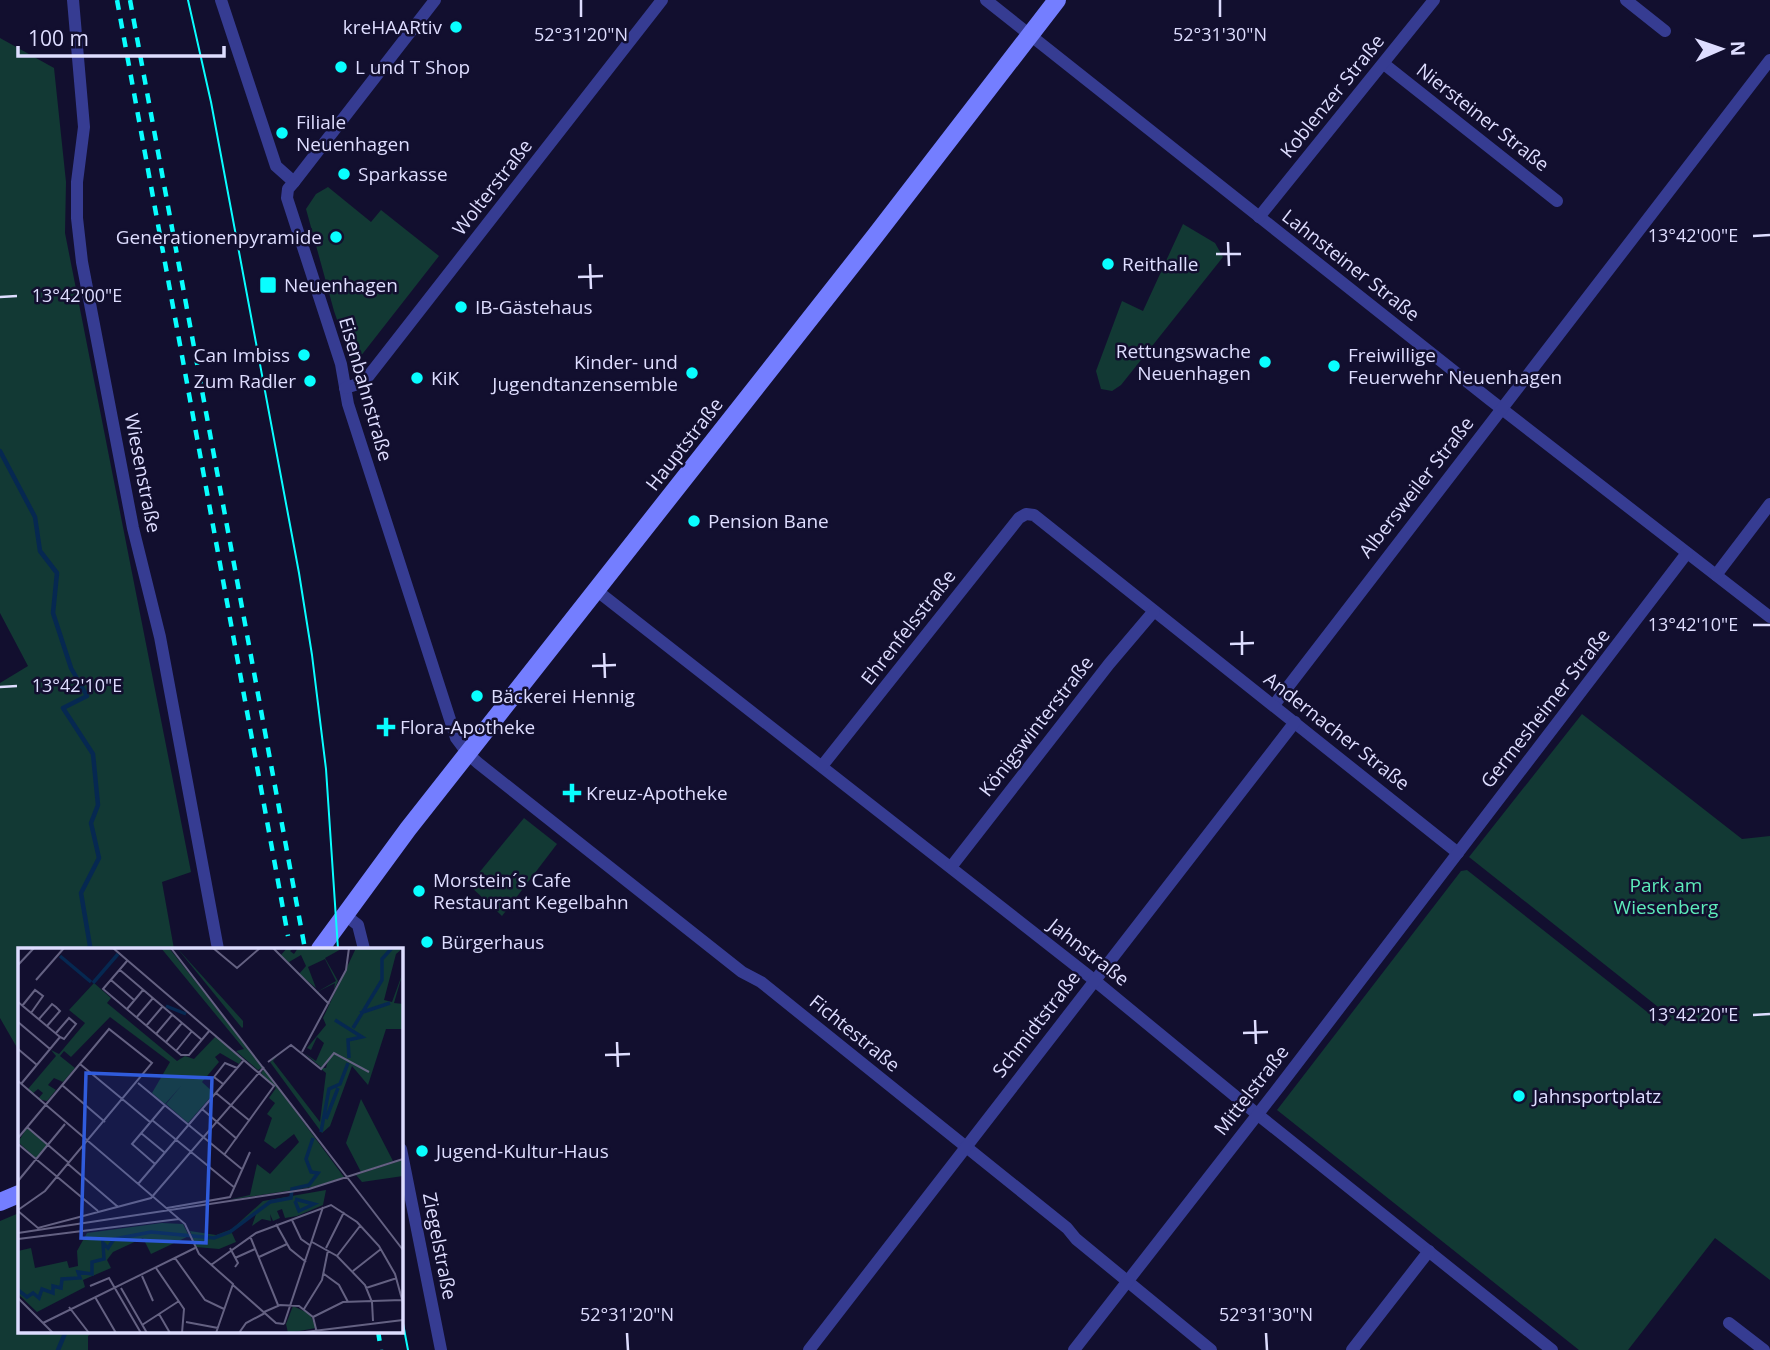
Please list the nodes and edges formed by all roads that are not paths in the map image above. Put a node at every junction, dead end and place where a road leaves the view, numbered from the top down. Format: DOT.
graph roads {
  1 [pos="73,0"];
  2 [pos="221,0"];
  3 [pos="435,0"];
  4 [pos="662,0"];
  5 [pos="986,0"];
  6 [pos="1057,0"];
  7 [pos="1434,0"];
  8 [pos="1626,0"];
  9 [pos="1665,31"];
  10 [pos="1030,35"];
  11 [pos="1770,60"];
  12 [pos="1384,64"];
  13 [pos="294,182"];
  14 [pos="1558,201"];
  15 [pos="1259,217"];
  16 [pos="345,388"];
  17 [pos="1501,408"];
  18 [pos="1770,504"];
  19 [pos="1026,514"];
  20 [pos="1687,553"];
  21 [pos="1716,575"];
  22 [pos="596,590"];
  23 [pos="1154,611"];
  24 [pos="1770,617"];
  25 [pos="1274,705"];
  26 [pos="1295,722"];
  27 [pos="468,754"];
  28 [pos="822,766"];
  29 [pos="1458,853"];
  30 [pos="951,867"];
  31 [pos="345,915"];
  32 [pos="218,948"];
  33 [pos="321,948"];
  34 [pos="364,948"];
  35 [pos="1094,980"];
  36 [pos="1257,1114"];
  37 [pos="966,1146"];
  38 [pos="402,1154"];
  39 [pos="18,1194"];
  40 [pos="0,1202"];
  41 [pos="1429,1251"];
  42 [pos="1126,1280"];
  43 [pos="1730,1323"];
  44 [pos="441,1350"];
  45 [pos="809,1350"];
  46 [pos="1074,1350"];
  47 [pos="1211,1350"];
  48 [pos="1352,1350"];
  49 [pos="1552,1350"];
  50 [pos="1764,1350"];
  1 -- 32 [label="street, Wiesenstraße"];
  2 -- 13 [label="street"];
  3 -- 13 [label="street"];
  4 -- 16 [label="street, Wolterstraße"];
  5 -- 10 [label="street, Lahnsteiner Straße"];
  6 -- 10 [label="main road, Hauptstraße"];
  7 -- 12 [label="street, Koblenzer Straße"];
  8 -- 9 [label="street"];
  10 -- 15 [label="street, Lahnsteiner Straße"];
  10 -- 22 [label="main road, Hauptstraße"];
  11 -- 17 [label="street, Albersweiler Straße"];
  12 -- 14 [label="street, Niersteiner Straße"];
  12 -- 15 [label="street, Koblenzer Straße"];
  13 -- 16 [label="street, Eisenbahnstraße"];
  15 -- 17 [label="street, Lahnsteiner Straße"];
  16 -- 27 [label="street, Eisenbahnstraße"];
  17 -- 20 [label="street, Lahnsteiner Straße"];
  17 -- 25 [label="street, Albersweiler Straße"];
  18 -- 21 [label="street"];
  19 -- 23 [label="street, Andernacher Straße"];
  19 -- 28 [label="street, Ehrenfelsstraße"];
  20 -- 21 [label="street, Lahnsteiner Straße"];
  20 -- 29 [label="street, Germesheimer Straße"];
  21 -- 24 [label="street, Lahnsteiner Straße"];
  22 -- 27 [label="main road, Hauptstraße"];
  22 -- 28 [label="street, Jahnstraße"];
  23 -- 25 [label="street, Andernacher Straße"];
  23 -- 30 [label="street, Königswinterstraße"];
  25 -- 26 [label="street, Andernacher Straße"];
  26 -- 29 [label="street, Andernacher Straße"];
  26 -- 35 [label="street, Schmidtstraße"];
  27 -- 31 [label="main road, Hauptstraße"];
  27 -- 37 [label="street, Fichtestraße"];
  28 -- 30 [label="street, Jahnstraße"];
  29 -- 36 [label="street, Mittelstraße"];
  30 -- 35 [label="street, Jahnstraße"];
  31 -- 33 [label="main road, Hauptstraße"];
  31 -- 34 [label="street"];
  35 -- 36 [label="street, Jahnstraße"];
  35 -- 37 [label="street, Schmidtstraße"];
  36 -- 41 [label="street, Jahnstraße"];
  36 -- 42 [label="street, Mittelstraße"];
  37 -- 42 [label="street, Fichtestraße"];
  37 -- 45 [label="street, Schmidtstraße"];
  38 -- 44 [label="street, Ziegelstraße"];
  39 -- 40 [label="main road"];
  41 -- 48 [label="street"];
  41 -- 49 [label="street, Jahnstraße"];
  42 -- 46 [label="street, Mittelstraße"];
  42 -- 47 [label="street, Fichtestraße"];
  43 -- 50 [label="street"];
}
